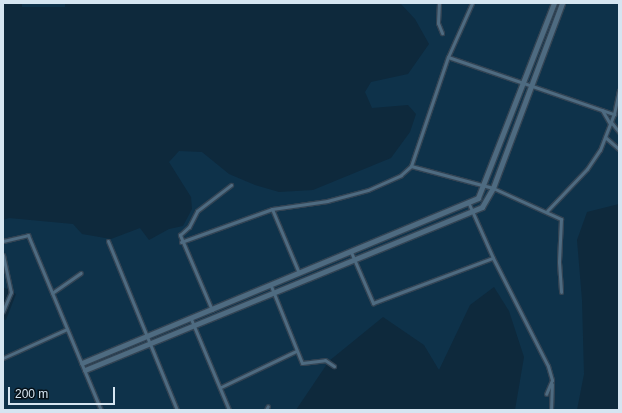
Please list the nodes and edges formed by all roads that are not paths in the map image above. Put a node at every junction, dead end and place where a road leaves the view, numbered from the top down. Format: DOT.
graph roads {
  1 [pos="439,3"];
  2 [pos="472,3"];
  3 [pos="554,3"];
  4 [pos="562,3"];
  5 [pos="442,33"];
  6 [pos="448,57"];
  7 [pos="525,84"];
  8 [pos="531,86"];
  9 [pos="619,91"];
  10 [pos="602,110"];
  11 [pos="614,114"];
  12 [pos="611,123"];
  13 [pos="619,132"];
  14 [pos="605,137"];
  15 [pos="619,149"];
  16 [pos="411,166"];
  17 [pos="231,185"];
  18 [pos="485,186"];
  19 [pos="493,188"];
  20 [pos="470,204"];
  21 [pos="272,209"];
  22 [pos="472,211"];
  23 [pos="547,211"];
  24 [pos="3,241"];
  25 [pos="108,241"];
  26 [pos="181,242"];
  27 [pos="351,252"];
  28 [pos="3,255"];
  29 [pos="494,258"];
  30 [pos="354,259"];
  31 [pos="81,273"];
  32 [pos="299,275"];
  33 [pos="271,286"];
  34 [pos="561,292"];
  35 [pos="52,293"];
  36 [pos="274,293"];
  37 [pos="212,310"];
  38 [pos="3,311"];
  39 [pos="191,319"];
  40 [pos="194,325"];
  41 [pos="66,329"];
  42 [pos="148,337"];
  43 [pos="151,343"];
  44 [pos="296,351"];
  45 [pos="3,358"];
  46 [pos="82,363"];
  47 [pos="334,366"];
  48 [pos="85,370"];
  49 [pos="552,380"];
  50 [pos="221,387"];
  51 [pos="546,394"];
  52 [pos="268,406"];
  53 [pos="101,410"];
  54 [pos="177,410"];
  55 [pos="229,410"];
  56 [pos="266,410"];
  57 [pos="551,410"];
  1 -- 5 [label="street"];
  2 -- 6 [label="street"];
  3 -- 7 [label="street"];
  4 -- 8 [label="street"];
  6 -- 7 [label="street"];
  6 -- 16 [label="street"];
  7 -- 8 [label="street"];
  7 -- 18 [label="street"];
  8 -- 10 [label="street"];
  8 -- 19 [label="street"];
  9 -- 11 [label="street"];
  10 -- 11 [label="street"];
  10 -- 12 [label="street"];
  11 -- 12 [label="street"];
  12 -- 13 [label="street"];
  12 -- 14 [label="street"];
  14 -- 15 [label="street"];
  14 -- 23 [label="street"];
  16 -- 18 [label="street"];
  16 -- 21 [label="street"];
  17 -- 26 [label="street"];
  18 -- 19 [label="street"];
  18 -- 20 [label="street"];
  19 -- 22 [label="street"];
  19 -- 23 [label="street"];
  20 -- 22 [label="street"];
  20 -- 27 [label="street"];
  21 -- 26 [label="street"];
  21 -- 32 [label="street"];
  22 -- 29 [label="street"];
  22 -- 30 [label="street"];
  23 -- 34 [label="street"];
  24 -- 35 [label="street"];
  25 -- 42 [label="street"];
  26 -- 37 [label="street"];
  27 -- 30 [label="street"];
  27 -- 32 [label="street"];
  28 -- 38 [label="street"];
  29 -- 30 [label="street"];
  29 -- 49 [label="street"];
  30 -- 36 [label="street"];
  31 -- 35 [label="street"];
  32 -- 33 [label="street"];
  33 -- 36 [label="street"];
  33 -- 37 [label="street"];
  35 -- 41 [label="street"];
  36 -- 40 [label="street"];
  36 -- 44 [label="street"];
  37 -- 39 [label="street"];
  39 -- 40 [label="street"];
  39 -- 42 [label="street"];
  40 -- 43 [label="street"];
  40 -- 50 [label="street"];
  41 -- 45 [label="street"];
  41 -- 46 [label="street"];
  42 -- 43 [label="street"];
  42 -- 46 [label="street"];
  43 -- 48 [label="street"];
  43 -- 54 [label="street"];
  44 -- 47 [label="street"];
  44 -- 50 [label="street"];
  46 -- 48 [label="street"];
  48 -- 53 [label="street"];
  49 -- 51 [label="street"];
  49 -- 57 [label="street"];
  50 -- 55 [label="street"];
  52 -- 56 [label="street"];
}
